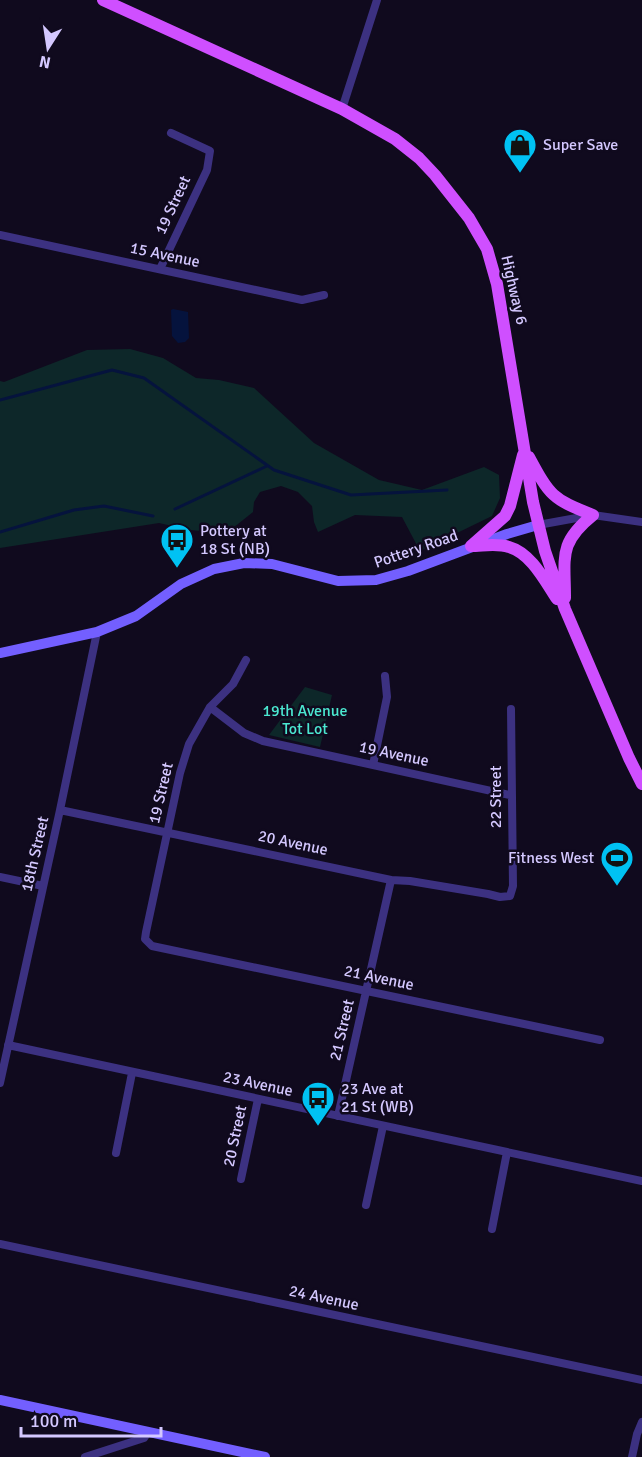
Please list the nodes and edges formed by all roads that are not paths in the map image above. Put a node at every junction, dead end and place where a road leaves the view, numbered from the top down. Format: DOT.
graph roads {
  1 [pos="103,0"];
  2 [pos="377,0"];
  3 [pos="342,110"];
  4 [pos="171,133"];
  5 [pos="0,235"];
  6 [pos="160,269"];
  7 [pos="324,294"];
  8 [pos="525,448"];
  9 [pos="593,515"];
  10 [pos="642,522"];
  11 [pos="538,525"];
  12 [pos="471,546"];
  13 [pos="565,609"];
  14 [pos="97,632"];
  15 [pos="0,653"];
  16 [pos="246,660"];
  17 [pos="385,676"];
  18 [pos="210,707"];
  19 [pos="511,709"];
  20 [pos="373,765"];
  21 [pos="642,784"];
  22 [pos="510,795"];
  23 [pos="60,810"];
  24 [pos="167,832"];
  25 [pos="0,877"];
  26 [pos="391,880"];
  27 [pos="43,886"];
  28 [pos="513,886"];
  29 [pos="152,946"];
  30 [pos="366,991"];
  31 [pos="600,1040"];
  32 [pos="8,1045"];
  33 [pos="132,1072"];
  34 [pos="0,1083"];
  35 [pos="258,1099"];
  36 [pos="338,1116"];
  37 [pos="383,1126"];
  38 [pos="507,1152"];
  39 [pos="116,1153"];
  40 [pos="241,1179"];
  41 [pos="642,1181"];
  42 [pos="366,1205"];
  43 [pos="492,1229"];
  44 [pos="0,1244"];
  45 [pos="642,1380"];
  46 [pos="0,1400"];
  47 [pos="642,1422"];
  48 [pos="148,1432"];
  49 [pos="85,1457"];
  50 [pos="265,1457"];
  51 [pos="632,1457"];
  1 -- 3 [label="main road, Highway 6"];
  2 -- 3 [label="street"];
  3 -- 8 [label="main road, Highway 6"];
  4 -- 6 [label="street, 19 Street"];
  5 -- 6 [label="street, 15 Avenue"];
  6 -- 7 [label="street, 15 Avenue"];
  8 -- 9 [label="main road"];
  8 -- 11 [label="main road, Highway 6"];
  8 -- 12 [label="main road"];
  9 -- 10 [label="street, Pottery Road"];
  9 -- 11 [label="street, Pottery Road"];
  9 -- 13 [label="main road"];
  11 -- 12 [label="street, Pottery Road"];
  11 -- 13 [label="main road, Highway 6"];
  12 -- 13 [label="main road"];
  12 -- 14 [label="street, Pottery Road"];
  13 -- 21 [label="main road, Highway 6"];
  14 -- 15 [label="street, Pottery Road"];
  14 -- 23 [label="street, 18th Street"];
  16 -- 18 [label="street, 19 Street"];
  17 -- 20 [label="street"];
  18 -- 20 [label="street, 19 Avenue"];
  18 -- 24 [label="street, 19 Street"];
  19 -- 22 [label="street, 22 Street"];
  20 -- 22 [label="street, 19 Avenue"];
  22 -- 28 [label="street, 22 Street"];
  23 -- 24 [label="street, 20 Avenue"];
  23 -- 27 [label="street, 18th Street"];
  24 -- 26 [label="street, 20 Avenue"];
  24 -- 29 [label="street, 19 Street"];
  25 -- 27 [label="street"];
  26 -- 28 [label="street, 20 Avenue"];
  26 -- 30 [label="street, 21 Street"];
  27 -- 32 [label="street, 18th Street"];
  29 -- 30 [label="street, 21 Avenue"];
  30 -- 31 [label="street, 21 Avenue"];
  30 -- 36 [label="street, 21 Street"];
  32 -- 33 [label="street, 23 Avenue"];
  32 -- 34 [label="street, 18th Street"];
  33 -- 35 [label="street, 23 Avenue"];
  33 -- 39 [label="street"];
  35 -- 36 [label="street, 23 Avenue"];
  35 -- 40 [label="street, 20 Street"];
  36 -- 37 [label="street, 23 Avenue"];
  37 -- 38 [label="street, 23 Avenue"];
  37 -- 42 [label="street"];
  38 -- 41 [label="street, 23 Avenue"];
  38 -- 43 [label="street"];
  44 -- 45 [label="street, 24 Avenue"];
  46 -- 48 [label="street"];
  47 -- 51 [label="street"];
  48 -- 49 [label="street"];
  48 -- 50 [label="street"];
}
